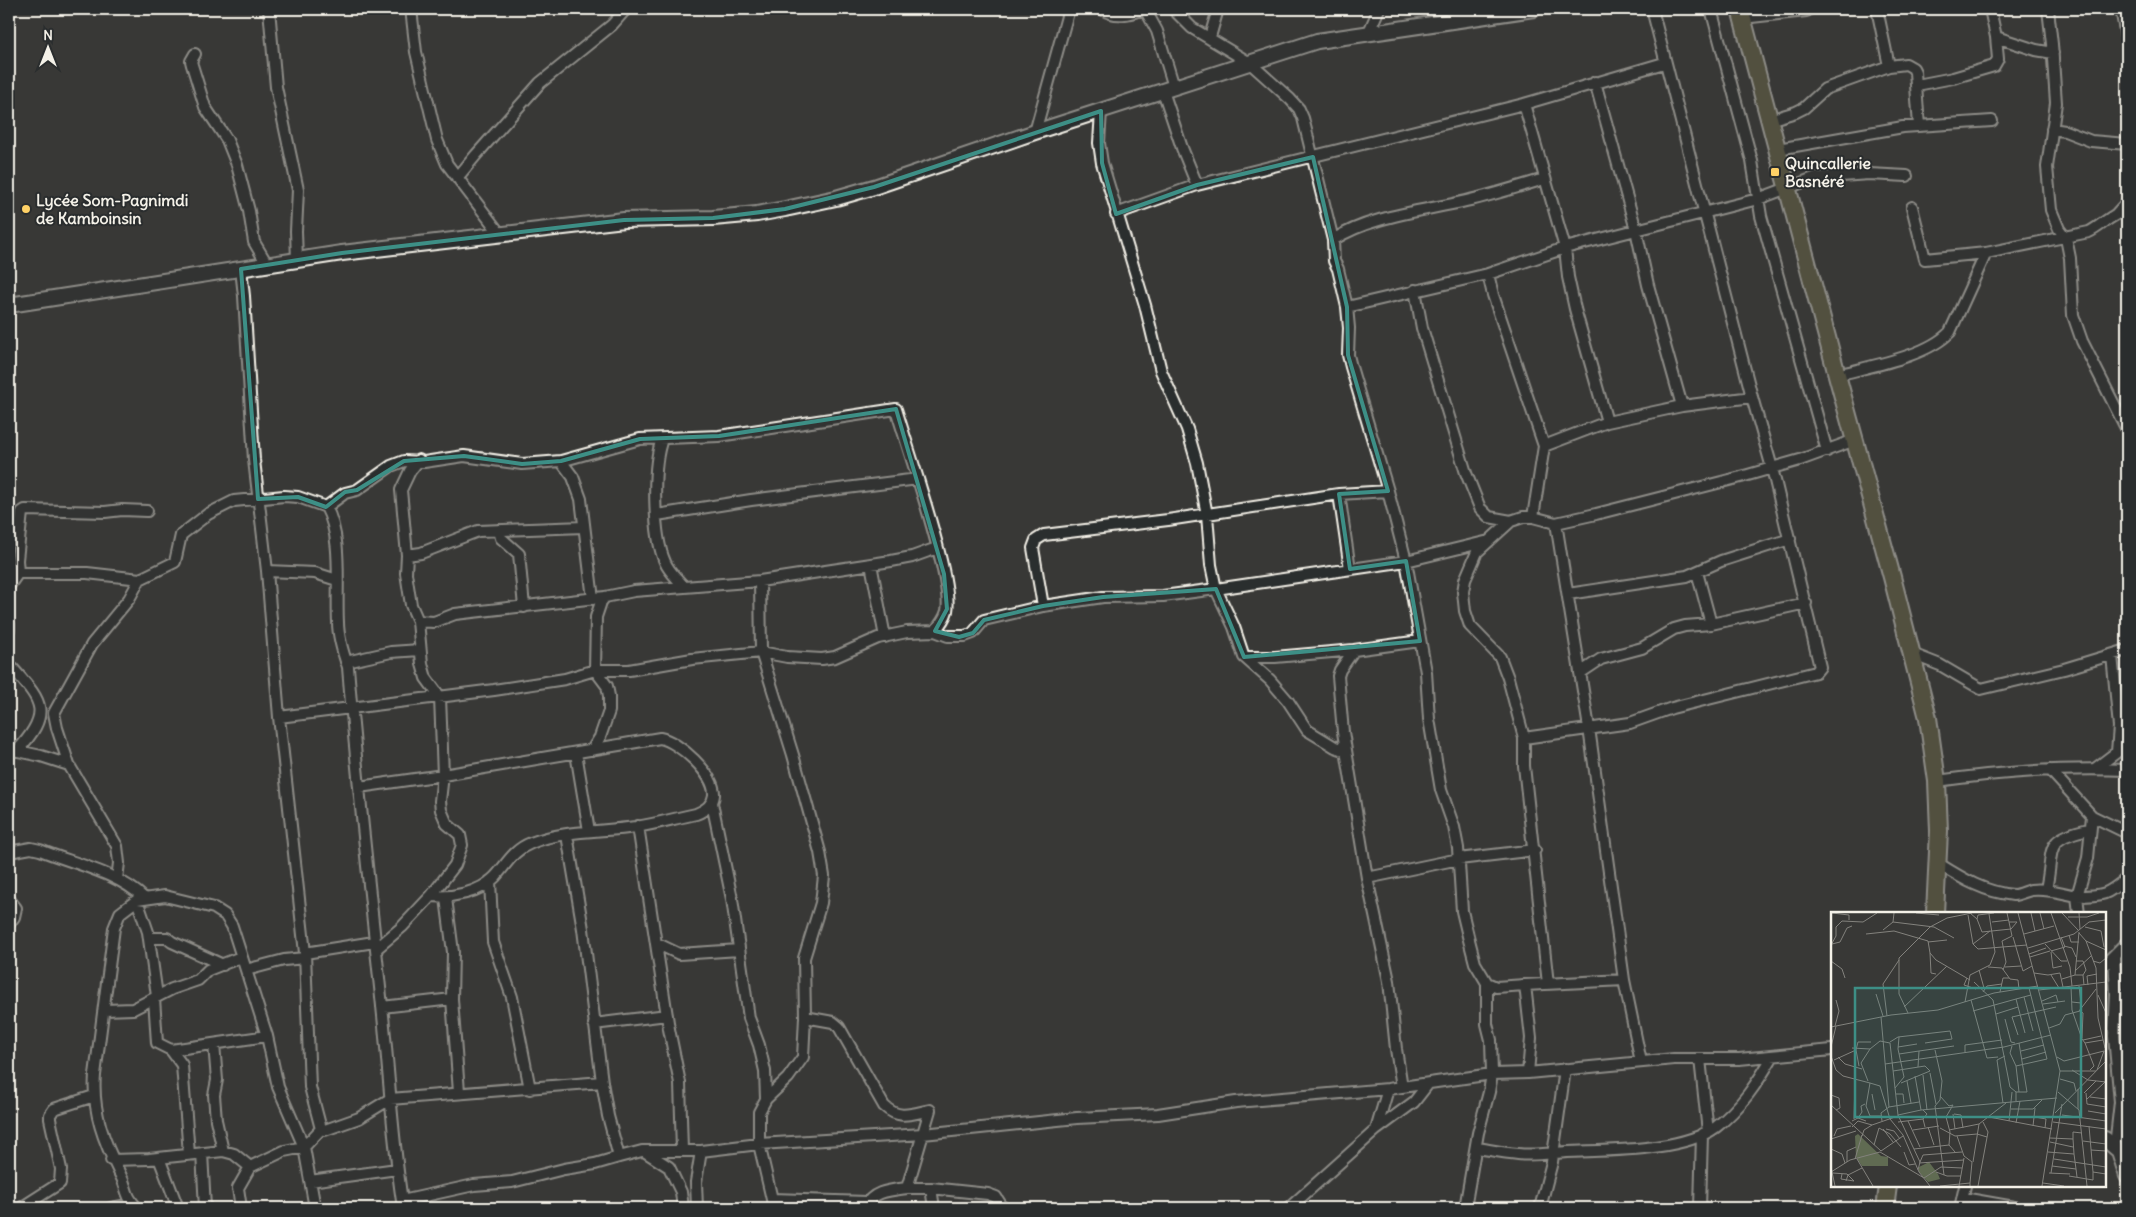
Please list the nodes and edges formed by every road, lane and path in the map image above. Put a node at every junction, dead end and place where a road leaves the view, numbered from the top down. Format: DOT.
graph roads {
  1 [pos="269,9"];
  2 [pos="411,9"];
  3 [pos="626,9"];
  4 [pos="1068,9"];
  5 [pos="1102,9"];
  6 [pos="1144,9"];
  7 [pos="1173,9"];
  8 [pos="1218,9"];
  9 [pos="1378,9"];
  10 [pos="1534,9"];
  11 [pos="1652,9"];
  12 [pos="1711,9"];
  13 [pos="1806,9"];
  14 [pos="1877,9"];
  15 [pos="1990,9"];
  16 [pos="2048,9"];
  17 [pos="2121,9"];
  18 [pos="1775,10"];
  19 [pos="1741,12"];
  20 [pos="1368,34"];
  21 [pos="1210,37"];
  22 [pos="1996,38"];
  23 [pos="2127,42"];
  24 [pos="2053,53"];
  25 [pos="195,54"];
  26 [pos="1250,63"];
  27 [pos="1664,63"];
  28 [pos="1889,66"];
  29 [pos="1595,82"];
  30 [pos="1917,85"];
  31 [pos="1168,89"];
  32 [pos="1524,104"];
  33 [pos="1101,111"];
  34 [pos="1769,120"];
  35 [pos="1992,121"];
  36 [pos="1919,126"];
  37 [pos="2052,129"];
  38 [pos="1035,132"];
  39 [pos="2127,144"];
  40 [pos="1778,149"];
  41 [pos="1313,157"];
  42 [pos="1907,176"];
  43 [pos="457,178"];
  44 [pos="1544,179"];
  45 [pos="1198,185"];
  46 [pos="1788,186"];
  47 [pos="1758,199"];
  48 [pos="2127,202"];
  49 [pos="1912,208"];
  50 [pos="2122,212"];
  51 [pos="1116,214"];
  52 [pos="1704,214"];
  53 [pos="1636,230"];
  54 [pos="500,235"];
  55 [pos="2066,238"];
  56 [pos="1333,240"];
  57 [pos="1565,248"];
  58 [pos="1986,254"];
  59 [pos="297,260"];
  60 [pos="267,264"];
  61 [pos="241,269"];
  62 [pos="1488,274"];
  63 [pos="1415,290"];
  64 [pos="9,305"];
  65 [pos="1347,306"];
  66 [pos="1837,376"];
  67 [pos="1752,397"];
  68 [pos="1682,406"];
  69 [pos="1606,422"];
  70 [pos="2127,430"];
  71 [pos="662,439"];
  72 [pos="1855,440"];
  73 [pos="1544,446"];
  74 [pos="1827,451"];
  75 [pos="419,460"];
  76 [pos="561,461"];
  77 [pos="1772,468"];
  78 [pos="918,479"];
  79 [pos="1388,491"];
  80 [pos="1339,494"];
  81 [pos="258,499"];
  82 [pos="326,507"];
  83 [pos="148,511"];
  84 [pos="657,515"];
  85 [pos="1207,515"];
  86 [pos="1533,517"];
  87 [pos="1511,521"];
  88 [pos="1556,523"];
  89 [pos="584,527"];
  90 [pos="499,530"];
  91 [pos="1790,539"];
  92 [pos="1490,541"];
  93 [pos="937,548"];
  94 [pos="407,555"];
  95 [pos="1406,561"];
  96 [pos="870,564"];
  97 [pos="1350,569"];
  98 [pos="267,571"];
  99 [pos="1697,572"];
  100 [pos="14,573"];
  101 [pos="140,579"];
  102 [pos="337,580"];
  103 [pos="760,581"];
  104 [pos="9,586"];
  105 [pos="684,587"];
  106 [pos="1216,590"];
  107 [pos="1568,594"];
  108 [pos="605,597"];
  109 [pos="593,599"];
  110 [pos="1806,603"];
  111 [pos="1043,606"];
  112 [pos="524,607"];
  113 [pos="418,621"];
  114 [pos="9,624"];
  115 [pos="1711,624"];
  116 [pos="9,629"];
  117 [pos="936,631"];
  118 [pos="885,637"];
  119 [pos="1420,641"];
  120 [pos="420,650"];
  121 [pos="1354,650"];
  122 [pos="2127,650"];
  123 [pos="761,652"];
  124 [pos="1912,654"];
  125 [pos="2112,655"];
  126 [pos="1244,657"];
  127 [pos="346,662"];
  128 [pos="9,664"];
  129 [pos="595,670"];
  130 [pos="1580,673"];
  131 [pos="440,697"];
  132 [pos="351,709"];
  133 [pos="279,717"];
  134 [pos="1589,728"];
  135 [pos="1524,738"];
  136 [pos="13,750"];
  137 [pos="592,750"];
  138 [pos="1346,751"];
  139 [pos="576,753"];
  140 [pos="69,765"];
  141 [pos="2096,768"];
  142 [pos="2050,770"];
  143 [pos="2127,770"];
  144 [pos="443,775"];
  145 [pos="1937,781"];
  146 [pos="359,788"];
  147 [pos="712,803"];
  148 [pos="2092,816"];
  149 [pos="638,826"];
  150 [pos="2089,829"];
  151 [pos="589,831"];
  152 [pos="2127,833"];
  153 [pos="566,835"];
  154 [pos="1535,850"];
  155 [pos="9,852"];
  156 [pos="1459,859"];
  157 [pos="1939,864"];
  158 [pos="1367,878"];
  159 [pos="2127,878"];
  160 [pos="117,879"];
  161 [pos="490,881"];
  162 [pos="2046,889"];
  163 [pos="431,896"];
  164 [pos="2077,896"];
  165 [pos="446,898"];
  166 [pos="9,899"];
  167 [pos="140,899"];
  168 [pos="1935,912"];
  169 [pos="2079,912"];
  170 [pos="9,924"];
  171 [pos="149,938"];
  172 [pos="2127,942"];
  173 [pos="656,943"];
  174 [pos="375,945"];
  175 [pos="739,950"];
  176 [pos="305,956"];
  177 [pos="2114,956"];
  178 [pos="242,957"];
  179 [pos="2106,963"];
  180 [pos="223,964"];
  181 [pos="246,970"];
  182 [pos="1624,980"];
  183 [pos="1488,983"];
  184 [pos="1548,984"];
  185 [pos="1525,985"];
  186 [pos="2116,994"];
  187 [pos="2127,996"];
  188 [pos="155,997"];
  189 [pos="452,998"];
  190 [pos="382,1007"];
  191 [pos="105,1010"];
  192 [pos="667,1015"];
  193 [pos="805,1017"];
  194 [pos="594,1024"];
  195 [pos="266,1036"];
  196 [pos="2109,1036"];
  197 [pos="214,1044"];
  198 [pos="171,1050"];
  199 [pos="1831,1050"];
  200 [pos="1773,1056"];
  201 [pos="1700,1059"];
  202 [pos="1641,1062"];
  203 [pos="1564,1069"];
  204 [pos="1528,1073"];
  205 [pos="1492,1074"];
  206 [pos="602,1082"];
  207 [pos="1428,1084"];
  208 [pos="1402,1087"];
  209 [pos="530,1088"];
  210 [pos="1388,1088"];
  211 [pos="459,1092"];
  212 [pos="94,1096"];
  213 [pos="390,1099"];
  214 [pos="766,1099"];
  215 [pos="321,1130"];
  216 [pos="1376,1130"];
  217 [pos="1705,1133"];
  218 [pos="923,1134"];
  219 [pos="2110,1143"];
  220 [pos="759,1144"];
  221 [pos="304,1147"];
  222 [pos="1476,1148"];
  223 [pos="642,1150"];
  224 [pos="223,1151"];
  225 [pos="682,1151"];
  226 [pos="701,1151"];
  227 [pos="1553,1152"];
  228 [pos="202,1153"];
  229 [pos="189,1154"];
  230 [pos="619,1157"];
  231 [pos="159,1158"];
  232 [pos="112,1160"];
  233 [pos="250,1167"];
  234 [pos="397,1169"];
  235 [pos="2127,1176"];
  236 [pos="310,1180"];
  237 [pos="1888,1187"];
  238 [pos="1965,1187"];
  239 [pos="907,1188"];
  240 [pos="931,1188"];
  241 [pos="773,1203"];
  242 [pos="1961,1203"];
  243 [pos="404,1205"];
  244 [pos="866,1205"];
  245 [pos="135,1206"];
  246 [pos="21,1208"];
  247 [pos="111,1208"];
  248 [pos="178,1208"];
  249 [pos="205,1208"];
  250 [pos="241,1208"];
  251 [pos="315,1208"];
  252 [pos="683,1208"];
  253 [pos="697,1208"];
  254 [pos="934,1208"];
  255 [pos="1003,1208"];
  256 [pos="1289,1208"];
  257 [pos="1465,1208"];
  258 [pos="1540,1208"];
  259 [pos="1700,1208"];
  260 [pos="1885,1208"];
  261 [pos="2020,1208"];
  1 -- 59 [label="street"];
  2 -- 43 [label="street"];
  3 -- 43 [label="street"];
  4 -- 38 [label="street"];
  5 -- 6 [label="street"];
  6 -- 31 [label="street"];
  7 -- 21 [label="street"];
  8 -- 21 [label="street"];
  9 -- 20 [label="street"];
  10 -- 20 [label="street"];
  11 -- 27 [label="street"];
  12 -- 47 [label="street"];
  13 -- 18 [label="street"];
  14 -- 28 [label="street"];
  15 -- 22 [label="street"];
  16 -- 24 [label="street"];
  17 -- 23 [label="street"];
  18 -- 19 [label="street"];
  19 -- 34 [label="main road"];
  20 -- 26 [label="street"];
  21 -- 26 [label="street"];
  22 -- 24 [label="street"];
  22 -- 30 [label="street"];
  24 -- 37 [label="street"];
  25 -- 60 [label="street"];
  26 -- 31 [label="street"];
  26 -- 41 [label="street"];
  27 -- 29 [label="street"];
  27 -- 52 [label="street"];
  28 -- 30 [label="street"];
  28 -- 34 [label="street"];
  29 -- 32 [label="street"];
  29 -- 53 [label="street"];
  30 -- 36 [label="street"];
  31 -- 33 [label="street"];
  31 -- 45 [label="street"];
  32 -- 41 [label="street"];
  32 -- 44 [label="street"];
  33 -- 38 [label="street"];
  33 -- 51 [label="street"];
  34 -- 40 [label="main road"];
  35 -- 36 [label="street"];
  36 -- 40 [label="street"];
  37 -- 39 [label="street"];
  37 -- 55 [label="street"];
  38 -- 54 [label="street"];
  40 -- 46 [label="main road"];
  41 -- 45 [label="street"];
  41 -- 56 [label="street"];
  42 -- 46 [label="street"];
  43 -- 54 [label="street"];
  44 -- 56 [label="street"];
  44 -- 57 [label="street"];
  45 -- 51 [label="street"];
  46 -- 47 [label="street"];
  46 -- 66 [label="main road"];
  47 -- 52 [label="street"];
  47 -- 74 [label="street"];
  48 -- 50 [label="street"];
  49 -- 58 [label="street"];
  50 -- 55 [label="street"];
  51 -- 85 [label="street"];
  52 -- 53 [label="street"];
  52 -- 67 [label="street"];
  53 -- 57 [label="street"];
  53 -- 68 [label="street"];
  54 -- 59 [label="street"];
  55 -- 58 [label="street"];
  55 -- 70 [label="street"];
  56 -- 65 [label="street"];
  57 -- 62 [label="street"];
  57 -- 69 [label="street"];
  58 -- 66 [label="street"];
  59 -- 60 [label="street"];
  60 -- 61 [label="street"];
  61 -- 64 [label="street"];
  61 -- 81 [label="street"];
  62 -- 63 [label="street"];
  62 -- 73 [label="street"];
  63 -- 65 [label="street"];
  63 -- 87 [label="street"];
  65 -- 79 [label="street"];
  66 -- 72 [label="main road"];
  67 -- 68 [label="street"];
  67 -- 77 [label="street"];
  68 -- 69 [label="street"];
  69 -- 73 [label="street"];
  71 -- 76 [label="street"];
  71 -- 78 [label="street"];
  71 -- 84 [label="street"];
  72 -- 74 [label="street"];
  72 -- 124 [label="main road"];
  73 -- 86 [label="street"];
  74 -- 77 [label="street"];
  75 -- 76 [label="street"];
  75 -- 82 [label="street"];
  75 -- 94 [label="street"];
  76 -- 89 [label="street"];
  77 -- 88 [label="street"];
  77 -- 91 [label="street"];
  78 -- 84 [label="street"];
  78 -- 93 [label="street"];
  79 -- 80 [label="street"];
  79 -- 95 [label="street"];
  80 -- 85 [label="street"];
  80 -- 97 [label="street"];
  81 -- 82 [label="street"];
  81 -- 98 [label="street"];
  81 -- 101 [label="street"];
  82 -- 102 [label="street"];
  83 -- 100 [label="street"];
  84 -- 105 [label="street"];
  85 -- 106 [label="street"];
  85 -- 111 [label="street"];
  86 -- 87 [label="street"];
  86 -- 88 [label="street"];
  87 -- 92 [label="street"];
  88 -- 107 [label="street"];
  89 -- 90 [label="street"];
  89 -- 109 [label="street"];
  90 -- 94 [label="street"];
  90 -- 112 [label="street"];
  91 -- 99 [label="street"];
  91 -- 110 [label="street"];
  92 -- 95 [label="street"];
  92 -- 135 [label="street"];
  93 -- 96 [label="street"];
  93 -- 117 [label="street"];
  94 -- 113 [label="street"];
  95 -- 97 [label="street"];
  95 -- 119 [label="street"];
  96 -- 103 [label="street"];
  96 -- 118 [label="street"];
  97 -- 106 [label="street"];
  98 -- 102 [label="street"];
  98 -- 133 [label="street"];
  99 -- 107 [label="street"];
  99 -- 115 [label="street"];
  100 -- 101 [label="street"];
  100 -- 104 [label="street"];
  101 -- 140 [label="street"];
  102 -- 127 [label="street"];
  103 -- 105 [label="street"];
  103 -- 123 [label="street"];
  105 -- 108 [label="street"];
  106 -- 111 [label="street"];
  106 -- 126 [label="street"];
  107 -- 130 [label="street"];
  108 -- 109 [label="street"];
  108 -- 129 [label="street"];
  109 -- 112 [label="street"];
  110 -- 115 [label="street"];
  110 -- 134 [label="street"];
  111 -- 117 [label="street"];
  112 -- 113 [label="street"];
  113 -- 120 [label="street"];
  114 -- 116 [label="street"];
  115 -- 130 [label="street"];
  117 -- 118 [label="street"];
  118 -- 123 [label="street"];
  119 -- 121 [label="street"];
  119 -- 156 [label="street"];
  120 -- 127 [label="street"];
  120 -- 131 [label="street"];
  121 -- 126 [label="street"];
  121 -- 138 [label="street"];
  122 -- 125 [label="street"];
  123 -- 129 [label="street"];
  123 -- 193 [label="street"];
  124 -- 125 [label="street"];
  124 -- 145 [label="main road"];
  125 -- 141 [label="street"];
  126 -- 138 [label="street"];
  127 -- 132 [label="street"];
  128 -- 136 [label="street"];
  129 -- 131 [label="street"];
  129 -- 137 [label="street"];
  130 -- 134 [label="street"];
  131 -- 132 [label="street"];
  131 -- 144 [label="street"];
  132 -- 133 [label="street"];
  132 -- 146 [label="street"];
  133 -- 176 [label="street"];
  134 -- 135 [label="street"];
  134 -- 182 [label="street"];
  135 -- 154 [label="street"];
  136 -- 140 [label="street"];
  137 -- 139 [label="street"];
  137 -- 147 [label="street"];
  138 -- 158 [label="street"];
  139 -- 144 [label="street"];
  139 -- 151 [label="street"];
  140 -- 160 [label="street"];
  141 -- 142 [label="street"];
  141 -- 143 [label="street"];
  142 -- 145 [label="street"];
  142 -- 148 [label="street"];
  144 -- 146 [label="street"];
  144 -- 163 [label="street"];
  145 -- 157 [label="main road"];
  146 -- 174 [label="street"];
  147 -- 149 [label="street"];
  147 -- 175 [label="street"];
  148 -- 150 [label="street"];
  148 -- 152 [label="street"];
  149 -- 151 [label="street"];
  149 -- 173 [label="street"];
  150 -- 162 [label="street"];
  150 -- 164 [label="street"];
  151 -- 153 [label="street"];
  153 -- 161 [label="street"];
  153 -- 194 [label="street"];
  154 -- 156 [label="street"];
  154 -- 184 [label="street"];
  155 -- 160 [label="street"];
  156 -- 158 [label="street"];
  156 -- 183 [label="street"];
  157 -- 162 [label="street"];
  157 -- 168 [label="main road"];
  158 -- 208 [label="street"];
  159 -- 164 [label="street"];
  160 -- 167 [label="street"];
  161 -- 165 [label="street"];
  161 -- 209 [label="street"];
  162 -- 164 [label="street"];
  163 -- 165 [label="street"];
  163 -- 174 [label="street"];
  164 -- 169 [label="street"];
  165 -- 189 [label="street"];
  166 -- 170 [label="street"];
  167 -- 171 [label="street"];
  167 -- 178 [label="street"];
  167 -- 191 [label="street"];
  171 -- 180 [label="street"];
  171 -- 188 [label="street"];
  172 -- 177 [label="street"];
  173 -- 175 [label="street"];
  173 -- 192 [label="street"];
  174 -- 176 [label="street"];
  174 -- 190 [label="street"];
  175 -- 214 [label="street"];
  176 -- 181 [label="street"];
  176 -- 215 [label="street"];
  177 -- 179 [label="street"];
  177 -- 186 [label="street"];
  178 -- 180 [label="street"];
  178 -- 181 [label="street"];
  180 -- 188 [label="street"];
  181 -- 195 [label="street"];
  182 -- 184 [label="street"];
  182 -- 202 [label="street"];
  183 -- 185 [label="street"];
  183 -- 205 [label="street"];
  184 -- 185 [label="street"];
  185 -- 204 [label="street"];
  186 -- 187 [label="street"];
  186 -- 196 [label="street"];
  188 -- 191 [label="street"];
  188 -- 198 [label="street"];
  189 -- 190 [label="street"];
  189 -- 211 [label="street"];
  190 -- 213 [label="street"];
  191 -- 212 [label="street"];
  192 -- 194 [label="street"];
  192 -- 225 [label="street"];
  193 -- 214 [label="street"];
  193 -- 218 [label="street"];
  194 -- 206 [label="street"];
  195 -- 197 [label="street"];
  195 -- 221 [label="street"];
  196 -- 219 [label="street"];
  197 -- 198 [label="street"];
  197 -- 224 [label="street"];
  198 -- 229 [label="street"];
  199 -- 200 [label="street"];
  200 -- 201 [label="street"];
  200 -- 217 [label="street"];
  201 -- 202 [label="street"];
  201 -- 217 [label="street"];
  202 -- 203 [label="street"];
  203 -- 204 [label="street"];
  203 -- 227 [label="street"];
  204 -- 205 [label="street"];
  205 -- 207 [label="street"];
  205 -- 222 [label="street"];
  206 -- 209 [label="street"];
  206 -- 230 [label="street"];
  207 -- 208 [label="street"];
  207 -- 216 [label="street"];
  208 -- 210 [label="street"];
  209 -- 211 [label="street"];
  210 -- 216 [label="street"];
  210 -- 218 [label="street"];
  211 -- 213 [label="street"];
  212 -- 232 [label="street"];
  212 -- 246 [label="street"];
  213 -- 215 [label="street"];
  213 -- 234 [label="street"];
  214 -- 220 [label="street"];
  215 -- 221 [label="street"];
  216 -- 256 [label="street"];
  217 -- 227 [label="street"];
  217 -- 259 [label="street"];
  218 -- 220 [label="street"];
  218 -- 239 [label="street"];
  219 -- 235 [label="street"];
  220 -- 226 [label="street"];
  220 -- 241 [label="street"];
  221 -- 233 [label="street"];
  221 -- 236 [label="street"];
  222 -- 227 [label="street"];
  222 -- 257 [label="street"];
  223 -- 225 [label="street"];
  223 -- 230 [label="street"];
  223 -- 252 [label="street"];
  224 -- 228 [label="street"];
  224 -- 233 [label="street"];
  225 -- 226 [label="street"];
  226 -- 253 [label="street"];
  227 -- 258 [label="street"];
  228 -- 229 [label="street"];
  228 -- 249 [label="street"];
  229 -- 231 [label="street"];
  230 -- 243 [label="street"];
  231 -- 232 [label="street"];
  231 -- 248 [label="street"];
  232 -- 245 [label="street"];
  233 -- 250 [label="street"];
  234 -- 236 [label="street"];
  234 -- 243 [label="street"];
  236 -- 251 [label="street"];
  237 -- 260 [label="main road"];
  238 -- 242 [label="street"];
  239 -- 240 [label="street"];
  239 -- 244 [label="street"];
  240 -- 254 [label="street"];
  240 -- 255 [label="street"];
  241 -- 244 [label="street"];
  242 -- 261 [label="street"];
  245 -- 247 [label="street"];
}
